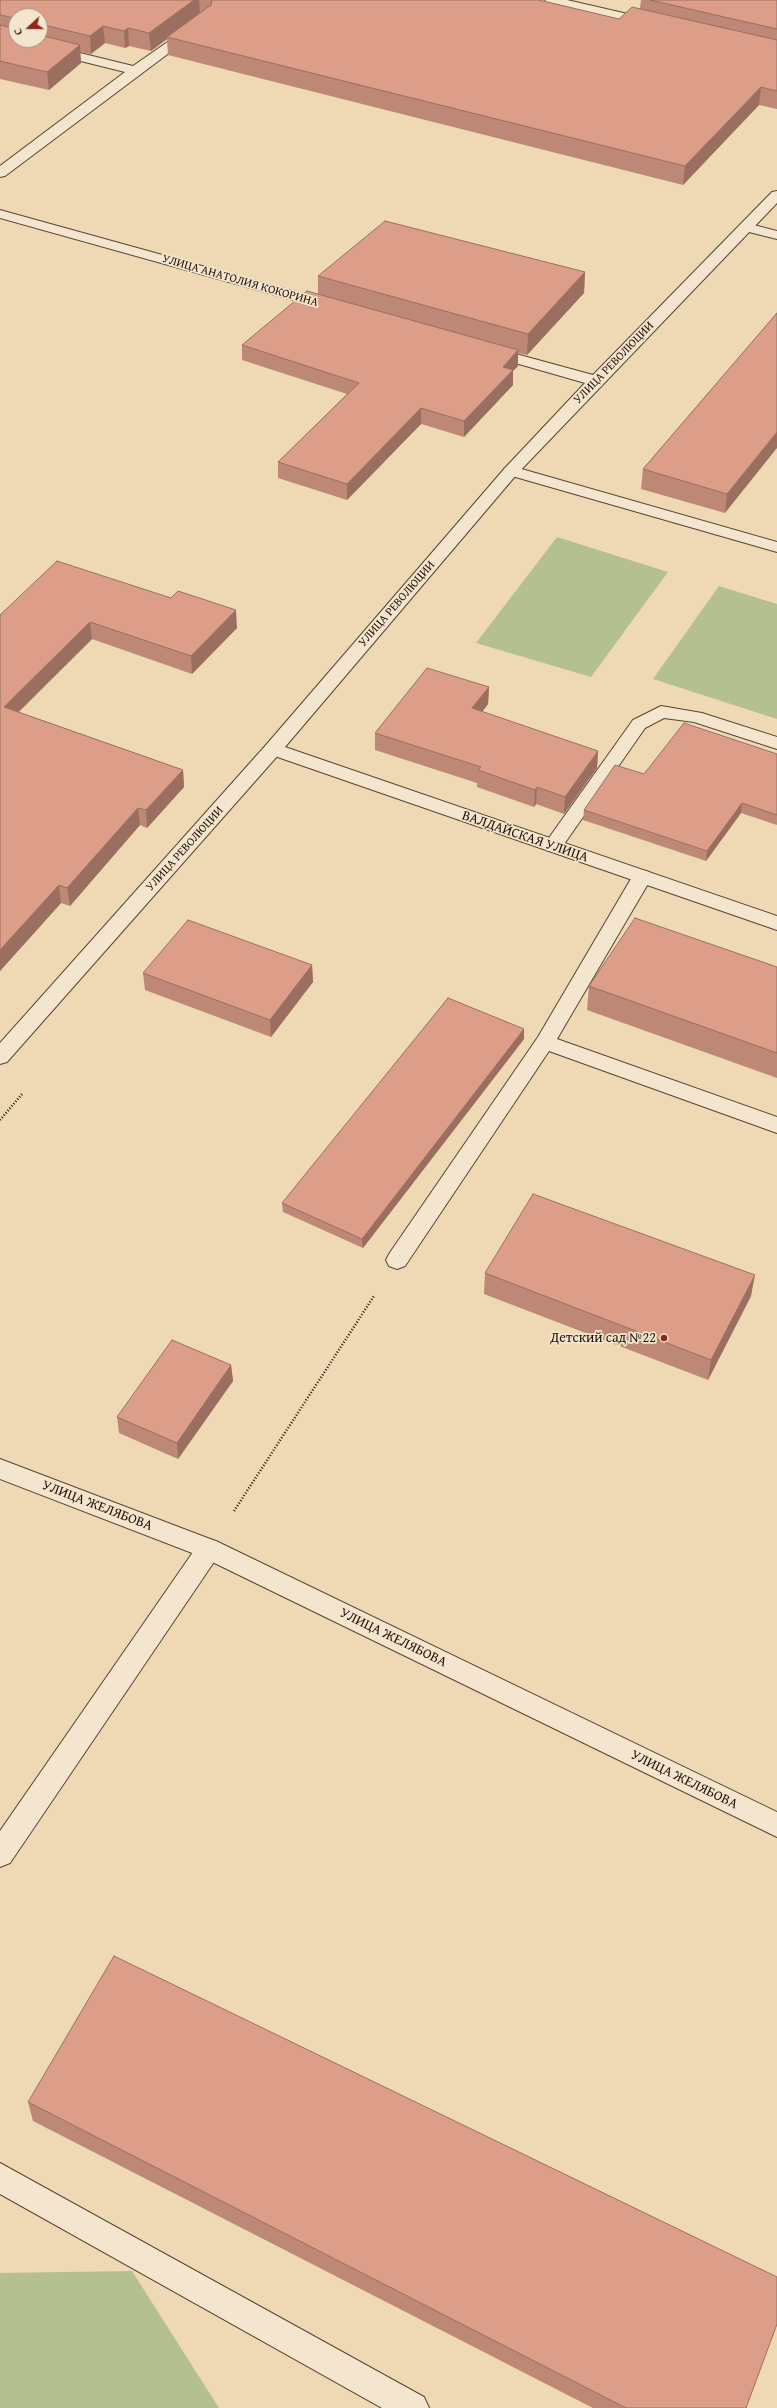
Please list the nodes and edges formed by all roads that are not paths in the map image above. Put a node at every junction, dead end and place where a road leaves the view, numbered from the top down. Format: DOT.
graph roads {
  1 [pos="551,0"];
  2 [pos="200,22"];
  3 [pos="664,27"];
  4 [pos="0,37"];
  5 [pos="135,71"];
  6 [pos="0,173"];
  7 [pos="777,195"];
  8 [pos="0,214"];
  9 [pos="746,227"];
  10 [pos="777,235"];
  11 [pos="344,310"];
  12 [pos="474,346"];
  13 [pos="596,381"];
  14 [pos="511,471"];
  15 [pos="774,542"];
  16 [pos="777,743"];
  17 [pos="273,749"];
  18 [pos="553,846"];
  19 [pos="642,877"];
  20 [pos="777,923"];
  21 [pos="545,1042"];
  22 [pos="0,1057"];
  23 [pos="777,1125"];
  24 [pos="397,1260"];
  25 [pos="0,1469"];
  26 [pos="209,1548"];
  27 [pos="777,1825"];
  28 [pos="0,1854"];
  29 [pos="0,2178"];
  30 [pos="413,2408"];
  1 -- 3 [label="street"];
  2 -- 5 [label="street"];
  4 -- 5 [label="street"];
  5 -- 6 [label="street"];
  7 -- 9 [label="street, УЛИЦА РЕВОЛЮЦИИ"];
  8 -- 11 [label="street, УЛИЦА АНАТОЛИЯ КОКОРИНА"];
  9 -- 10 [label="street"];
  9 -- 13 [label="street, УЛИЦА РЕВОЛЮЦИИ"];
  12 -- 13 [label="street"];
  13 -- 14 [label="street, УЛИЦА РЕВОЛЮЦИИ"];
  14 -- 15 [label="street"];
  14 -- 17 [label="street, УЛИЦА РЕВОЛЮЦИИ"];
  16 -- 18 [label="street"];
  17 -- 18 [label="street, ВАЛДАЙСКАЯ УЛИЦА"];
  17 -- 22 [label="street, УЛИЦА РЕВОЛЮЦИИ"];
  18 -- 19 [label="street, ВАЛДАЙСКАЯ УЛИЦА"];
  19 -- 20 [label="street, ВАЛДАЙСКАЯ УЛИЦА"];
  19 -- 21 [label="street"];
  21 -- 23 [label="street"];
  21 -- 24 [label="street"];
  25 -- 26 [label="street, УЛИЦА ЖЕЛЯБОВА"];
  26 -- 27 [label="street, УЛИЦА ЖЕЛЯБОВА"];
  26 -- 28 [label="street"];
  29 -- 30 [label="street"];
}
